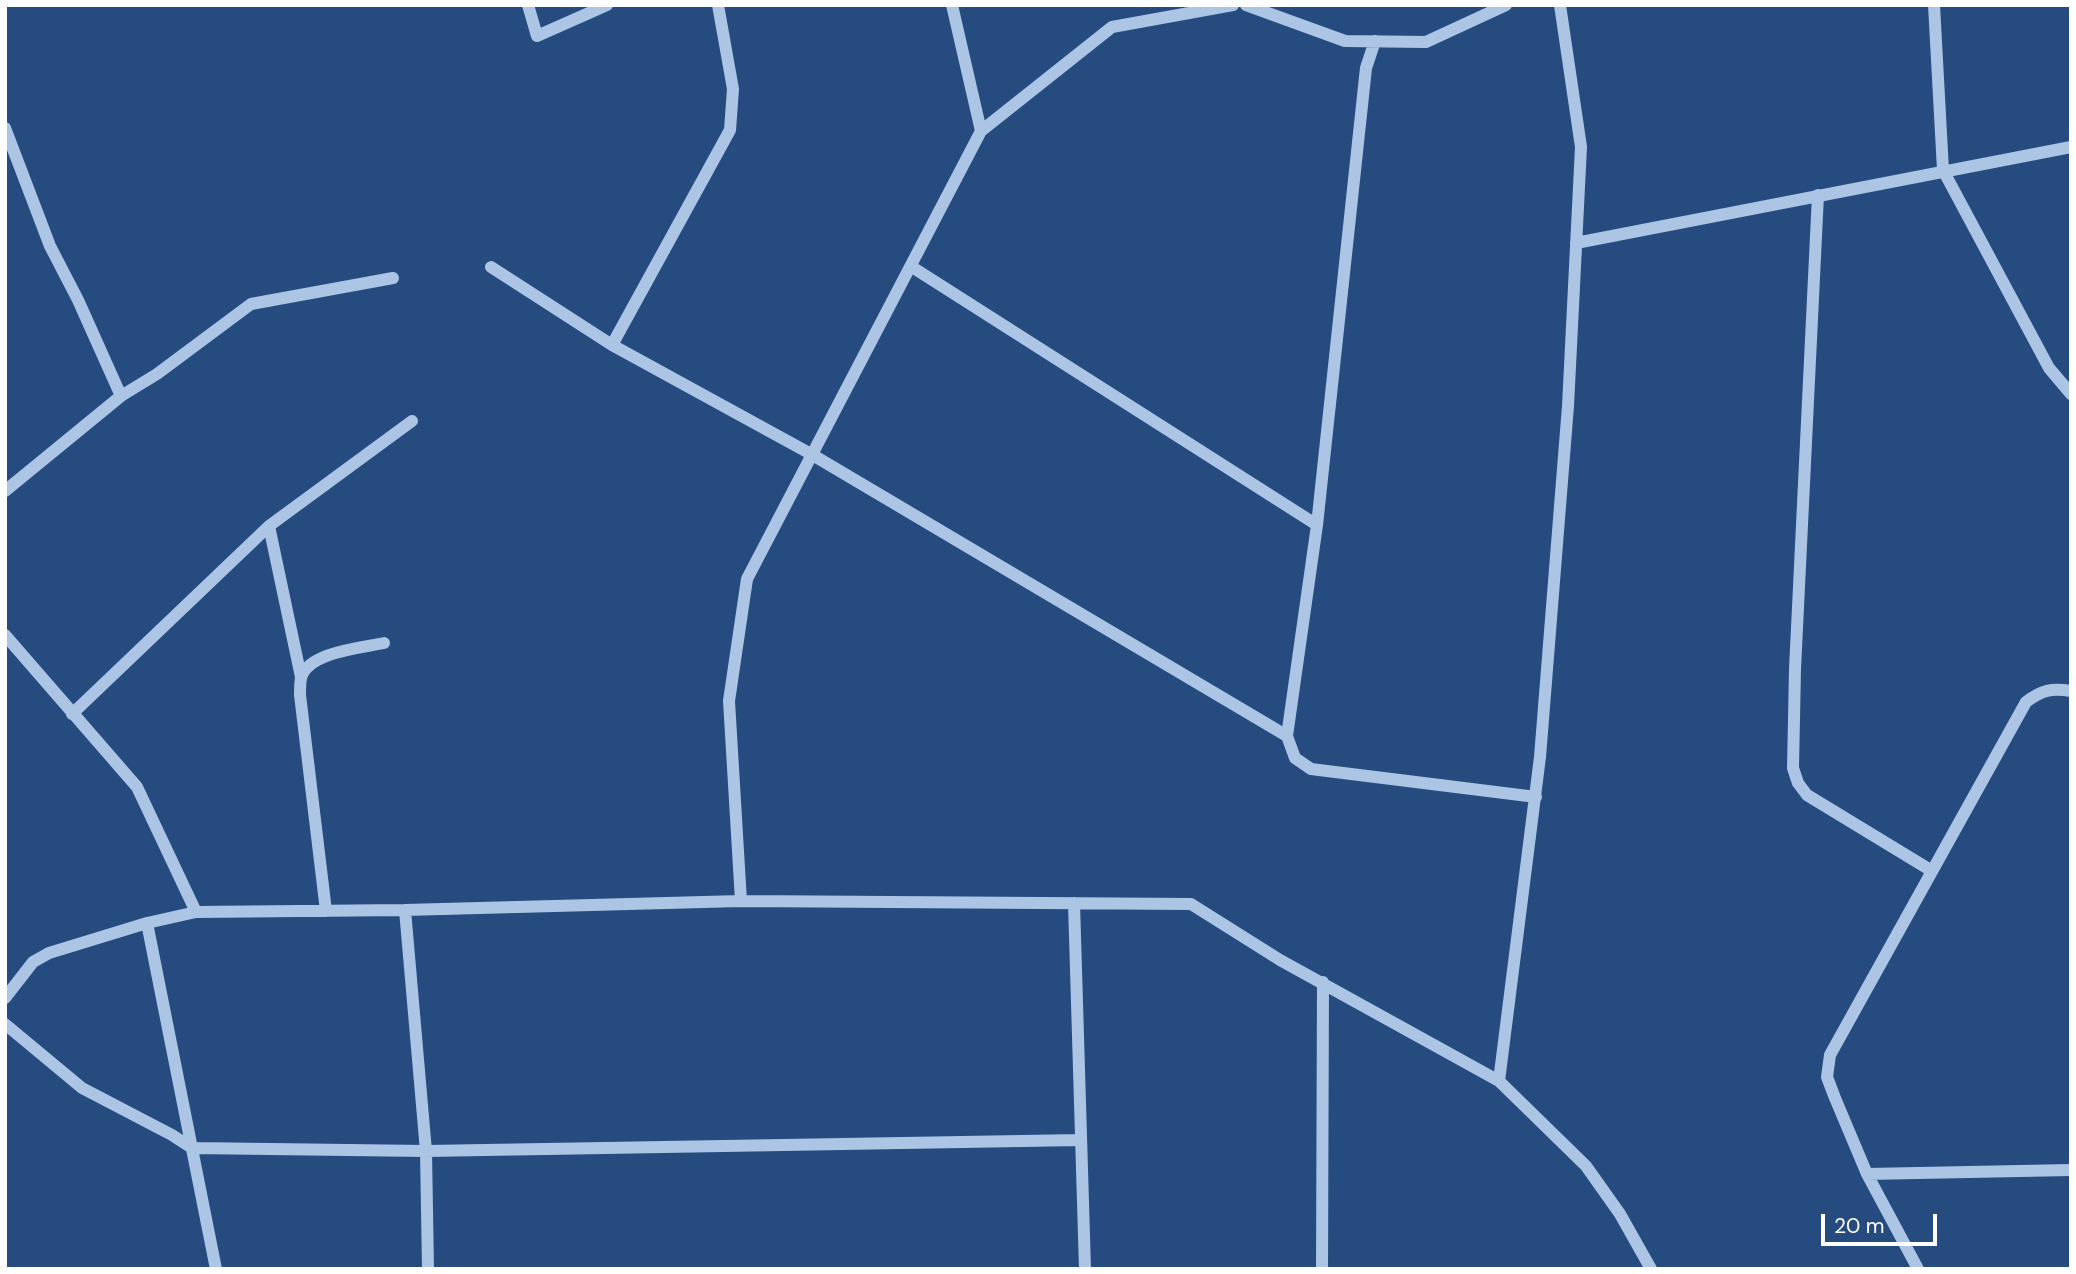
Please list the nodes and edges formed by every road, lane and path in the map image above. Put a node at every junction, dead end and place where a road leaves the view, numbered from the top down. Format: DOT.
graph roads {
  1 [pos="528,5"];
  2 [pos="607,5"];
  3 [pos="718,5"];
  4 [pos="952,5"];
  5 [pos="1233,5"];
  6 [pos="1246,5"];
  7 [pos="1507,5"];
  8 [pos="1560,5"];
  9 [pos="1934,5"];
  10 [pos="1195,9"];
  11 [pos="1375,41"];
  12 [pos="5,128"];
  13 [pos="981,131"];
  14 [pos="2071,147"];
  15 [pos="1943,170"];
  16 [pos="1818,195"];
  17 [pos="1576,243"];
  18 [pos="491,267"];
  19 [pos="912,267"];
  20 [pos="393,278"];
  21 [pos="612,345"];
  22 [pos="2071,394"];
  23 [pos="121,396"];
  24 [pos="412,421"];
  25 [pos="811,454"];
  26 [pos="5,491"];
  27 [pos="1317,525"];
  28 [pos="269,526"];
  29 [pos="5,635"];
  30 [pos="384,643"];
  31 [pos="301,677"];
  32 [pos="2071,691"];
  33 [pos="72,714"];
  34 [pos="1287,736"];
  35 [pos="1536,797"];
  36 [pos="1932,871"];
  37 [pos="741,901"];
  38 [pos="1074,903"];
  39 [pos="405,910"];
  40 [pos="326,911"];
  41 [pos="196,912"];
  42 [pos="147,923"];
  43 [pos="1323,982"];
  44 [pos="5,998"];
  45 [pos="5,1024"];
  46 [pos="1499,1081"];
  47 [pos="1081,1140"];
  48 [pos="192,1148"];
  49 [pos="426,1151"];
  50 [pos="2071,1170"];
  51 [pos="1867,1174"];
  52 [pos="216,1269"];
  53 [pos="428,1269"];
  54 [pos="1085,1269"];
  55 [pos="1322,1269"];
  56 [pos="1651,1269"];
  57 [pos="1918,1269"];
  1 -- 2 [label="street"];
  3 -- 21 [label="street"];
  4 -- 13 [label="street"];
  5 -- 10 [label="street"];
  6 -- 11 [label="street"];
  7 -- 11 [label="street"];
  8 -- 17 [label="street"];
  9 -- 15 [label="street"];
  10 -- 13 [label="street"];
  11 -- 27 [label="street"];
  12 -- 23 [label="street"];
  13 -- 19 [label="street"];
  14 -- 15 [label="street"];
  15 -- 16 [label="street"];
  15 -- 22 [label="street"];
  16 -- 17 [label="street"];
  16 -- 36 [label="street"];
  17 -- 35 [label="street"];
  18 -- 21 [label="street"];
  19 -- 25 [label="street"];
  19 -- 27 [label="street"];
  20 -- 23 [label="street"];
  21 -- 25 [label="street"];
  23 -- 26 [label="street"];
  24 -- 28 [label="street"];
  25 -- 34 [label="street"];
  25 -- 37 [label="street"];
  27 -- 34 [label="street"];
  28 -- 31 [label="street"];
  28 -- 33 [label="street"];
  29 -- 33 [label="street"];
  30 -- 31 [label="street"];
  31 -- 40 [label="street"];
  32 -- 36 [label="street"];
  33 -- 41 [label="street"];
  34 -- 35 [label="street"];
  35 -- 46 [label="street"];
  36 -- 51 [label="street"];
  37 -- 38 [label="street"];
  37 -- 39 [label="street"];
  38 -- 43 [label="street"];
  38 -- 47 [label="street"];
  39 -- 40 [label="street"];
  39 -- 49 [label="street"];
  40 -- 41 [label="street"];
  41 -- 42 [label="street"];
  42 -- 44 [label="street"];
  42 -- 48 [label="street"];
  43 -- 46 [label="street"];
  43 -- 55 [label="street"];
  45 -- 48 [label="street"];
  46 -- 56 [label="street"];
  47 -- 49 [label="street"];
  47 -- 54 [label="street"];
  48 -- 49 [label="street"];
  48 -- 52 [label="street"];
  49 -- 53 [label="street"];
  50 -- 51 [label="street"];
  51 -- 57 [label="street"];
}
